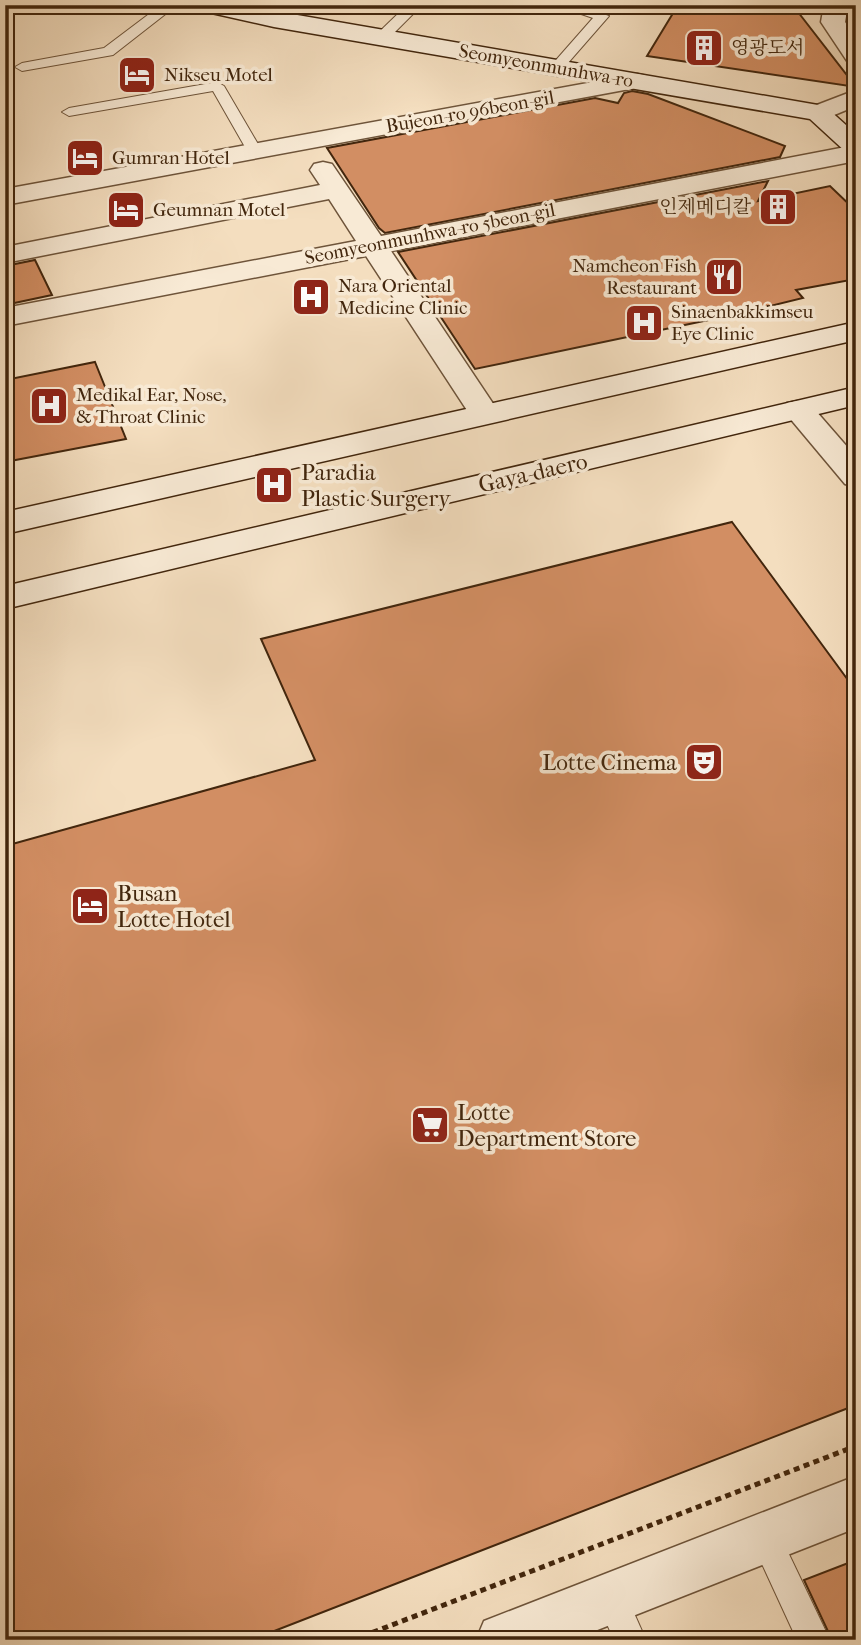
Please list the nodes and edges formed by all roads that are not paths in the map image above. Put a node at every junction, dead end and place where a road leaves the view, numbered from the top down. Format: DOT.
graph roads {
  1 [pos="170,5"];
  2 [pos="206,5"];
  3 [pos="415,5"];
  4 [pos="562,5"];
  5 [pos="836,5"];
  6 [pos="281,12"];
  7 [pos="381,38"];
  8 [pos="856,56"];
  9 [pos="22,67"];
  10 [pos="556,68"];
  11 [pos="637,82"];
  12 [pos="856,97"];
  13 [pos="69,112"];
  14 [pos="818,113"];
  15 [pos="304,142"];
  16 [pos="856,150"];
  17 [pos="254,152"];
  18 [pos="336,190"];
  19 [pos="5,197"];
  20 [pos="371,245"];
  21 [pos="5,255"];
  22 [pos="5,317"];
  23 [pos="856,331"];
  24 [pos="856,396"];
  25 [pos="798,410"];
  26 [pos="485,414"];
  27 [pos="856,477"];
  28 [pos="5,523"];
  29 [pos="5,598"];
  30 [pos="856,1502"];
  31 [pos="765,1538"];
  32 [pos="620,1618"];
  33 [pos="503,1640"];
  34 [pos="814,1640"];
  1 -- 9 [label="lane"];
  2 -- 6 [label="street, Seomyeonmunhwa-ro"];
  3 -- 7 [label="lane"];
  4 -- 10 [label="lane"];
  5 -- 8 [label="street"];
  6 -- 7 [label="street, Seomyeonmunhwa-ro"];
  7 -- 10 [label="street, Seomyeonmunhwa-ro"];
  10 -- 11 [label="street, Seomyeonmunhwa-ro"];
  11 -- 14 [label="street, Seomyeonmunhwa-ro"];
  11 -- 15 [label="street, Bujeon-ro 96beon-gil"];
  12 -- 14 [label="street"];
  13 -- 17 [label="lane"];
  14 -- 16 [label="street"];
  15 -- 17 [label="street, Bujeon-ro 96beon-gil"];
  15 -- 18 [label="street"];
  16 -- 20 [label="street, Seomyeonmunhwa-ro 5beon-gil"];
  17 -- 19 [label="street, Bujeon-ro 96beon-gil"];
  18 -- 20 [label="street"];
  18 -- 21 [label="street"];
  20 -- 22 [label="street, Seomyeonmunhwa-ro 5beon-gil"];
  20 -- 26 [label="street"];
  23 -- 26 [label="street"];
  24 -- 25 [label="street, Gaya-daero"];
  25 -- 27 [label="street"];
  25 -- 29 [label="street, Gaya-daero"];
  26 -- 28 [label="street"];
  30 -- 31 [label="street"];
  31 -- 32 [label="street"];
  31 -- 34 [label="lane"];
  32 -- 33 [label="street"];
}
